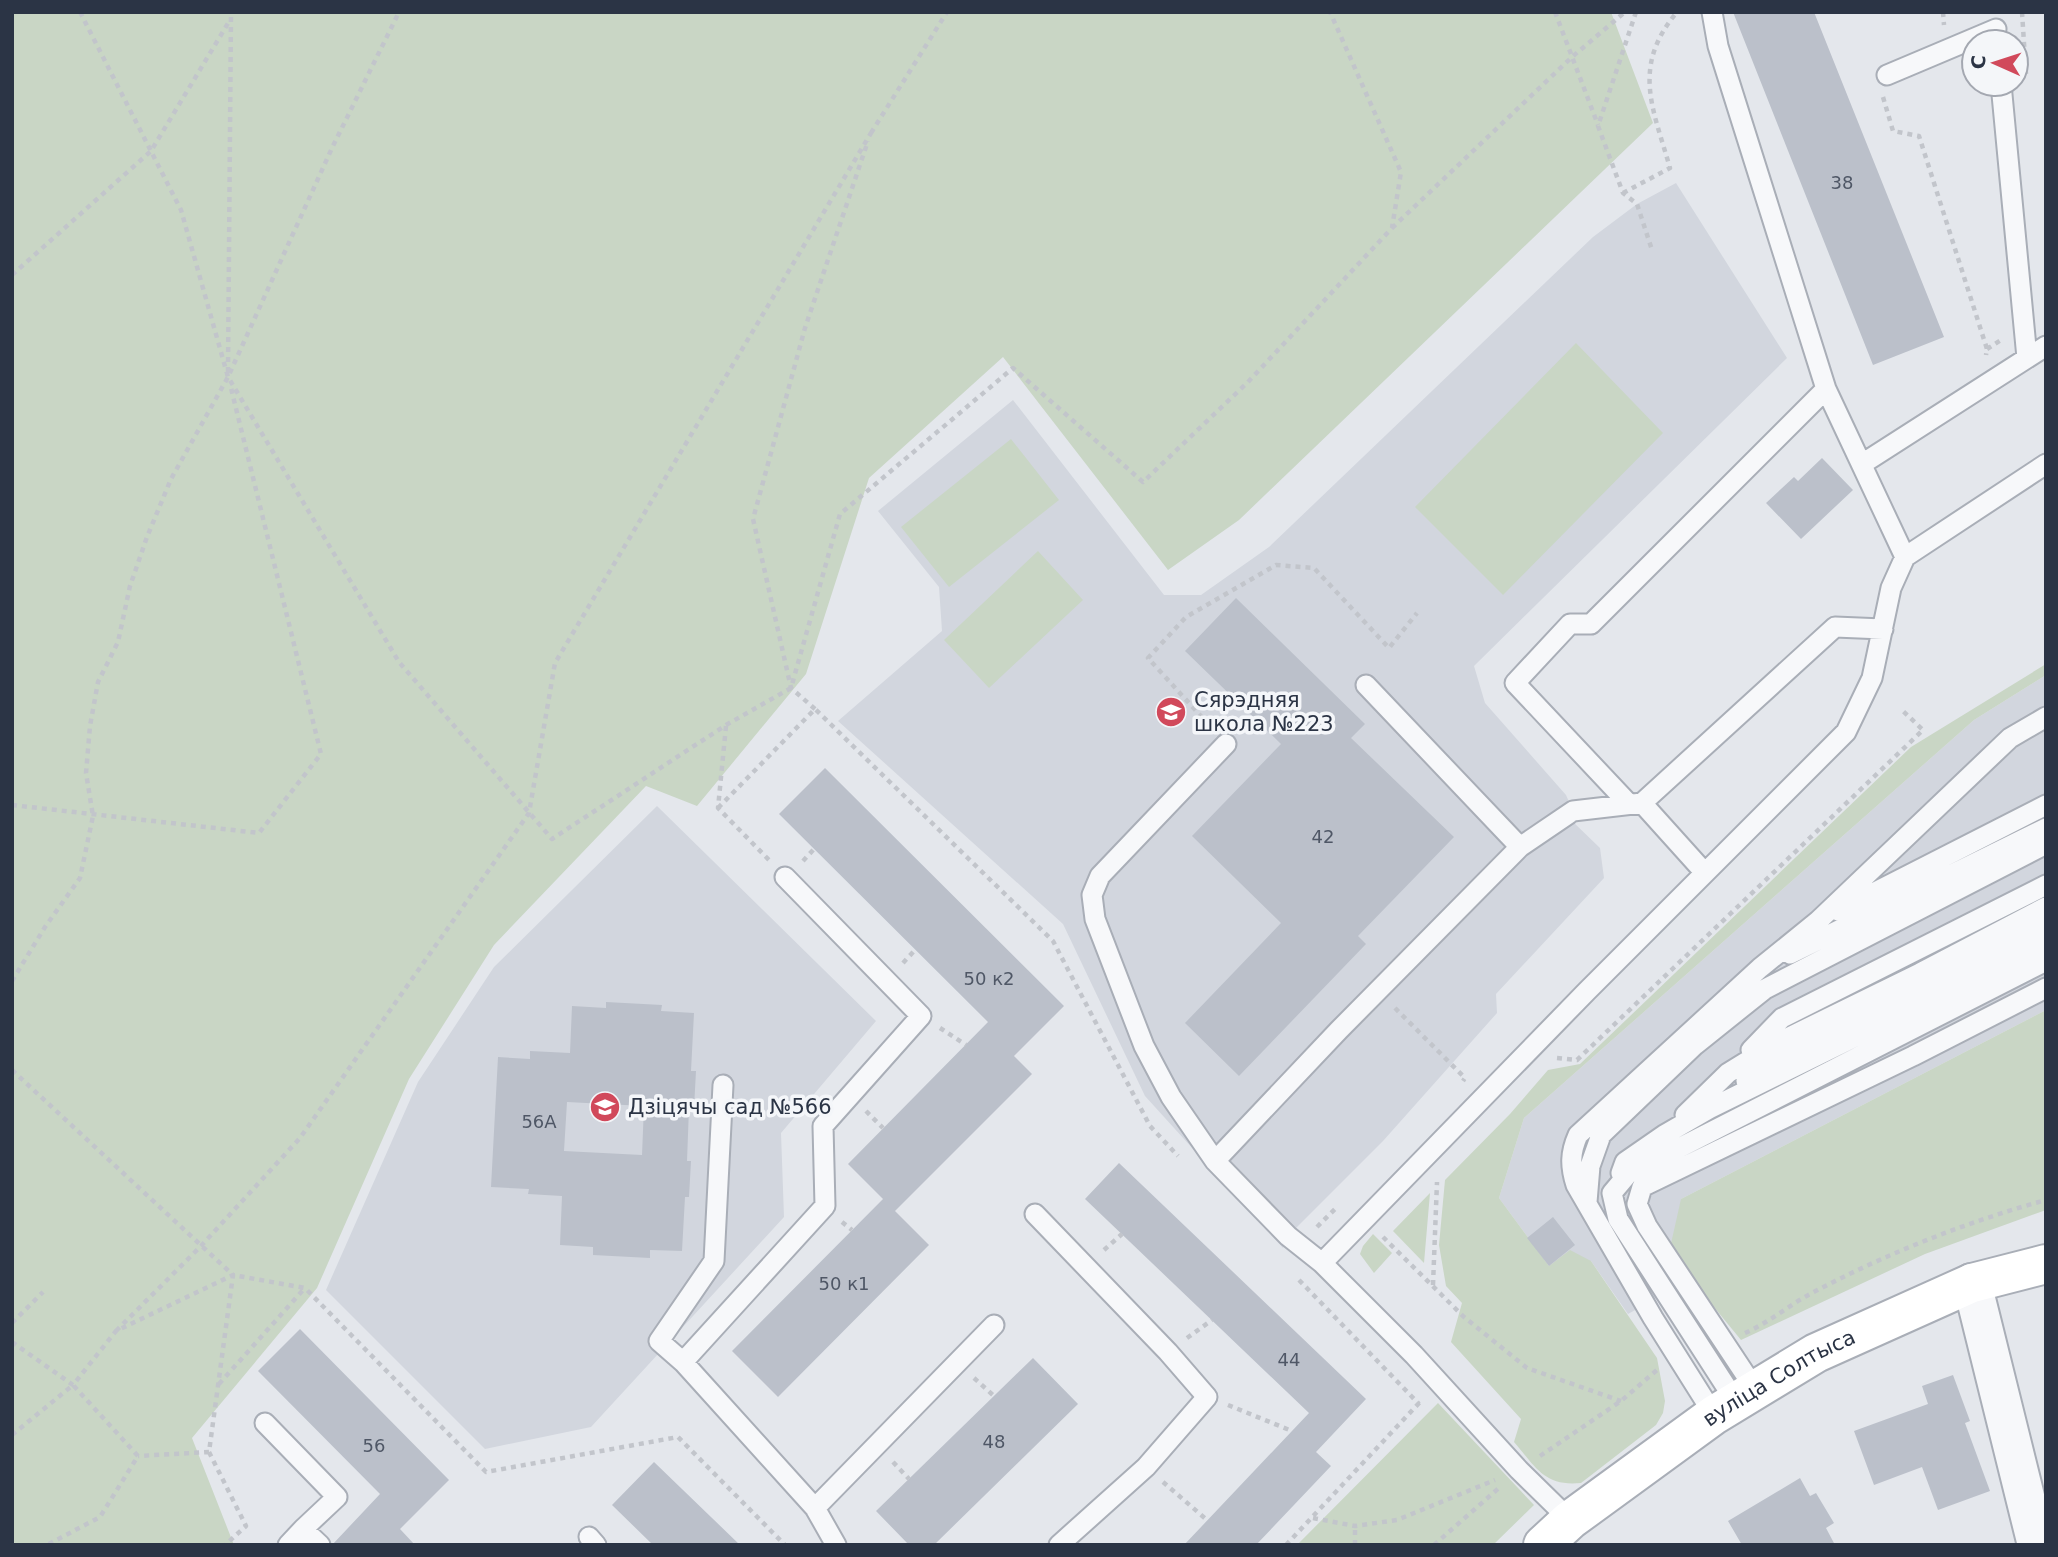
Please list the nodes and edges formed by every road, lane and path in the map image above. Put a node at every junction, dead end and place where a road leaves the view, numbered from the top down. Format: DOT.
graph roads {
  1 [pos="80,12"];
  2 [pos="399,12"];
  3 [pos="947,12"];
  4 [pos="1330,12"];
  5 [pos="1555,12"];
  6 [pos="1625,12"];
  7 [pos="1636,12"];
  8 [pos="1677,12"];
  9 [pos="1712,12"];
  10 [pos="1943,12"];
  11 [pos="232,15"];
  12 [pos="1945,32"];
  13 [pos="1960,45"];
  14 [pos="1572,57"];
  15 [pos="1883,80"];
  16 [pos="2002,98"];
  17 [pos="1598,126"];
  18 [pos="871,133"];
  19 [pos="151,151"];
  20 [pos="1623,193"];
  21 [pos="1392,228"];
  22 [pos="1652,250"];
  23 [pos="12,275"];
  24 [pos="2046,346"];
  25 [pos="2027,358"];
  26 [pos="1986,359"];
  27 [pos="228,377"];
  28 [pos="1825,389"];
  29 [pos="1862,464"];
  30 [pos="2046,464"];
  31 [pos="1905,557"];
  32 [pos="1417,613"];
  33 [pos="1883,629"];
  34 [pos="1366,685"];
  35 [pos="791,688"];
  36 [pos="816,709"];
  37 [pos="1903,711"];
  38 [pos="2046,717"];
  39 [pos="726,725"];
  40 [pos="1226,744"];
  41 [pos="1635,803"];
  42 [pos="2046,805"];
  43 [pos="12,806"];
  44 [pos="718,808"];
  45 [pos="529,813"];
  46 [pos="93,816"];
  47 [pos="2046,828"];
  48 [pos="2046,844"];
  49 [pos="1520,848"];
  50 [pos="1705,873"];
  51 [pos="785,877"];
  52 [pos="2046,885"];
  53 [pos="2046,907"];
  54 [pos="1818,921"];
  55 [pos="2046,925"];
  56 [pos="2046,943"];
  57 [pos="2046,961"];
  58 [pos="1760,968"];
  59 [pos="12,981"];
  60 [pos="2046,988"];
  61 [pos="1378,992"];
  62 [pos="1551,1057"];
  63 [pos="12,1070"];
  64 [pos="1728,1073"];
  65 [pos="723,1085"];
  66 [pos="1456,1087"];
  67 [pos="1709,1109"];
  68 [pos="1664,1135"];
  69 [pos="1215,1161"];
  70 [pos="1187,1165"];
  71 [pos="1428,1184"];
  72 [pos="1612,1193"];
  73 [pos="1587,1202"];
  74 [pos="1035,1214"];
  75 [pos="1365,1219"];
  76 [pos="1299,1245"];
  77 [pos="201,1246"];
  78 [pos="1322,1263"];
  79 [pos="2046,1264"];
  80 [pos="233,1275"];
  81 [pos="1972,1283"];
  82 [pos="1433,1286"];
  83 [pos="305,1288"];
  84 [pos="43,1292"];
  85 [pos="12,1323"];
  86 [pos="995,1325"];
  87 [pos="116,1331"];
  88 [pos="12,1342"];
  89 [pos="683,1362"];
  90 [pos="1438,1382"];
  91 [pos="73,1385"];
  92 [pos="218,1386"];
  93 [pos="1207,1397"];
  94 [pos="1620,1401"];
  95 [pos="1735,1402"];
  96 [pos="1419,1404"];
  97 [pos="265,1423"];
  98 [pos="1292,1431"];
  99 [pos="12,1435"];
  100 [pos="209,1451"];
  101 [pos="138,1456"];
  102 [pos="1146,1467"];
  103 [pos="1519,1470"];
  104 [pos="815,1508"];
  105 [pos="1207,1520"];
  106 [pos="1355,1526"];
  107 [pos="303,1529"];
  108 [pos="1556,1532"];
  109 [pos="47,1545"];
  110 [pos="225,1545"];
  111 [pos="288,1545"];
  112 [pos="320,1545"];
  113 [pos="785,1545"];
  114 [pos="836,1545"];
  115 [pos="1059,1545"];
  116 [pos="1286,1545"];
  117 [pos="1354,1545"];
  118 [pos="1434,1545"];
  119 [pos="2037,1545"];
  1 -- 19 [label="path"];
  2 -- 27 [label="path"];
  3 -- 18 [label="path"];
  4 -- 21 [label="path"];
  5 -- 14 [label="path"];
  6 -- 14 [label="path"];
  7 -- 17 [label="path"];
  8 -- 20 [label="path"];
  9 -- 28 [label="lane"];
  10 -- 12 [label="path"];
  11 -- 19 [label="path"];
  11 -- 27 [label="path"];
  13 -- 15 [label="lane"];
  14 -- 17 [label="path"];
  14 -- 21 [label="path"];
  15 -- 26 [label="path"];
  16 -- 25 [label="lane"];
  17 -- 20 [label="path"];
  18 -- 35 [label="path"];
  18 -- 45 [label="path"];
  19 -- 23 [label="path"];
  19 -- 27 [label="path"];
  20 -- 22 [label="path"];
  21 -- 35 [label="path"];
  24 -- 25 [label="lane"];
  25 -- 29 [label="lane"];
  27 -- 45 [label="path"];
  27 -- 46 [label="path"];
  27 -- 46 [label="path"];
  28 -- 29 [label="lane"];
  28 -- 41 [label="lane"];
  29 -- 31 [label="lane"];
  30 -- 31 [label="lane"];
  31 -- 33 [label="lane"];
  32 -- 40 [label="path"];
  33 -- 41 [label="lane"];
  33 -- 50 [label="lane"];
  34 -- 49 [label="lane"];
  35 -- 36 [label="path"];
  35 -- 39 [label="path"];
  36 -- 44 [label="path"];
  36 -- 70 [label="path"];
  37 -- 62 [label="path"];
  38 -- 54 [label="lane"];
  39 -- 44 [label="path"];
  39 -- 45 [label="path"];
  40 -- 69 [label="lane"];
  41 -- 49 [label="lane"];
  41 -- 50 [label="lane"];
  42 -- 54 [label="lane"];
  43 -- 46 [label="path"];
  44 -- 51 [label="path"];
  45 -- 77 [label="path"];
  46 -- 59 [label="path"];
  47 -- 58 [label="lane"];
  48 -- 73 [label="lane"];
  49 -- 61 [label="lane"];
  50 -- 75 [label="lane"];
  51 -- 89 [label="lane"];
  52 -- 64 [label="lane"];
  53 -- 64 [label="lane"];
  54 -- 58 [label="lane"];
  55 -- 67 [label="lane"];
  56 -- 67 [label="lane"];
  57 -- 72 [label="lane"];
  58 -- 73 [label="lane"];
  60 -- 95 [label="lane"];
  61 -- 66 [label="path"];
  61 -- 69 [label="lane"];
  63 -- 77 [label="path"];
  64 -- 68 [label="lane"];
  65 -- 89 [label="lane"];
  67 -- 68 [label="lane"];
  68 -- 72 [label="lane"];
  69 -- 76 [label="lane"];
  71 -- 82 [label="path"];
  72 -- 95 [label="lane"];
  73 -- 95 [label="lane"];
  74 -- 93 [label="lane"];
  75 -- 76 [label="path"];
  75 -- 78 [label="lane"];
  75 -- 82 [label="path"];
  76 -- 78 [label="lane"];
  76 -- 96 [label="path"];
  77 -- 80 [label="path"];
  77 -- 87 [label="path"];
  78 -- 90 [label="lane"];
  79 -- 81 [label="main road, вуліца Солтыса"];
  80 -- 83 [label="path"];
  80 -- 87 [label="path"];
  80 -- 92 [label="path"];
  81 -- 95 [label="main road, вуліца Солтыса"];
  81 -- 119 [label="street"];
  82 -- 94 [label="path"];
  83 -- 92 [label="path"];
  83 -- 113 [label="path"];
  84 -- 85 [label="path"];
  86 -- 104 [label="lane"];
  87 -- 91 [label="path"];
  88 -- 91 [label="path"];
  89 -- 104 [label="lane"];
  90 -- 96 [label="path"];
  90 -- 103 [label="lane"];
  91 -- 99 [label="path"];
  91 -- 101 [label="path"];
  92 -- 100 [label="path"];
  93 -- 98 [label="path"];
  93 -- 102 [label="lane"];
  95 -- 108 [label="main road, вуліца Солтыса"];
  96 -- 116 [label="path"];
  97 -- 107 [label="lane"];
  100 -- 101 [label="path"];
  100 -- 110 [label="path"];
  101 -- 109 [label="path"];
  102 -- 105 [label="path"];
  102 -- 115 [label="lane"];
  103 -- 108 [label="lane"];
  103 -- 118 [label="path"];
  104 -- 114 [label="lane"];
  106 -- 117 [label="path"];
  107 -- 111 [label="lane"];
  107 -- 112 [label="lane"];
}
